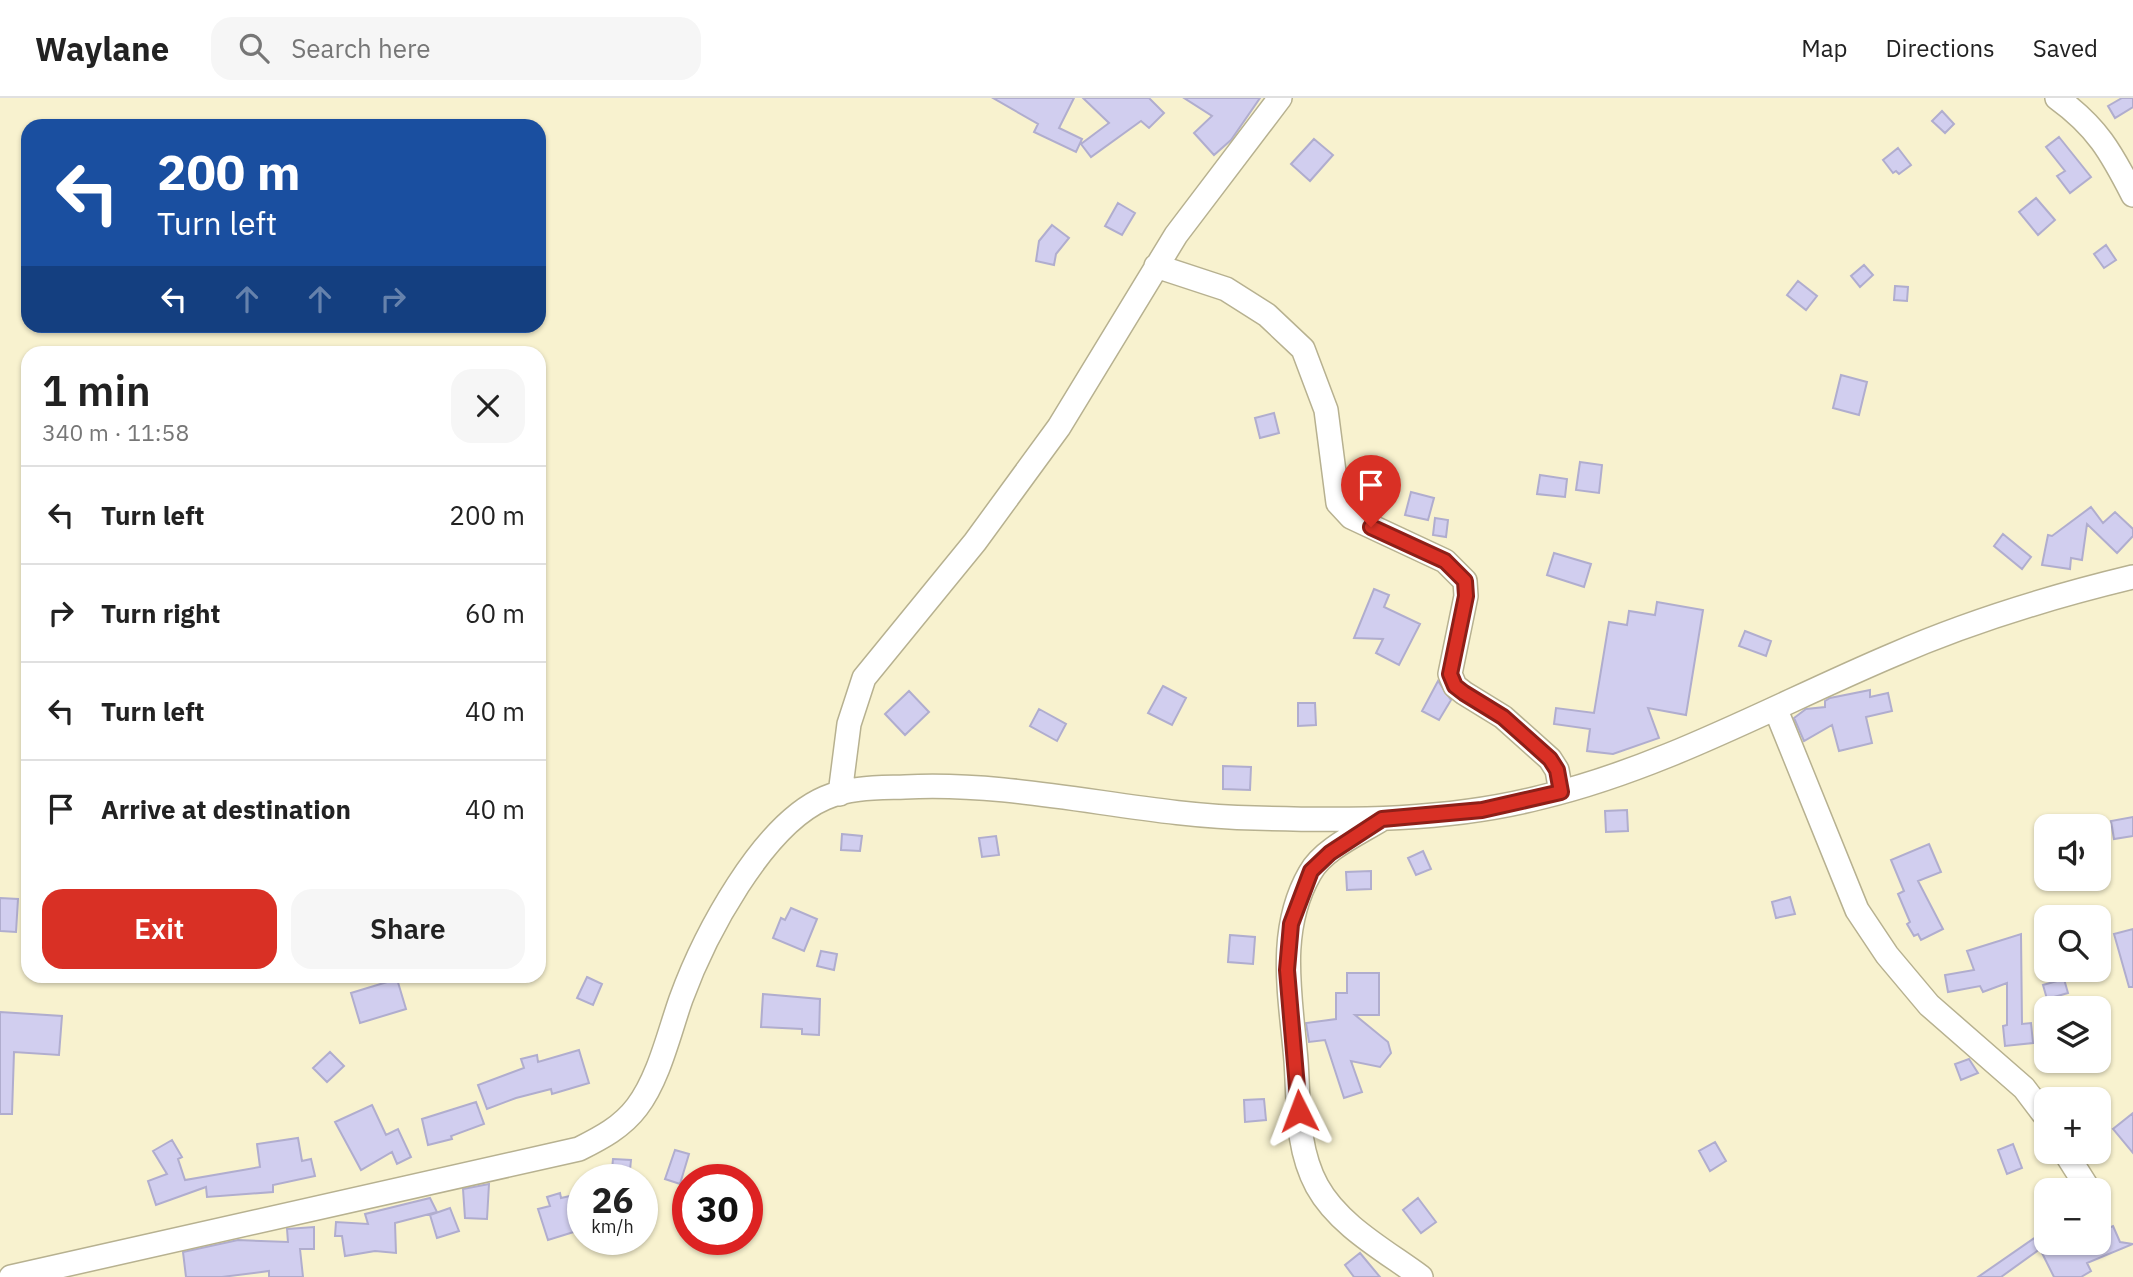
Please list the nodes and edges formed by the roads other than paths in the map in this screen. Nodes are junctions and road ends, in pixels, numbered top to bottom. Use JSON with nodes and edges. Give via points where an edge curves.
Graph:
{"nodes":[{"id":1,"x":1280,"y":98,"type":"edge"},
{"id":2,"x":2057,"y":98,"type":"edge"},
{"id":3,"x":2133,"y":195,"type":"edge"},
{"id":4,"x":1156,"y":266,"type":"junction"},
{"id":5,"x":2133,"y":577,"type":"edge"},
{"id":6,"x":1776,"y":710,"type":"junction"},
{"id":7,"x":1561,"y":792,"type":"junction"},
{"id":8,"x":840,"y":794,"type":"junction"},
{"id":9,"x":1382,"y":819,"type":"junction"},
{"id":10,"x":2034,"y":1101,"type":"edge"},
{"id":11,"x":11,"y":1277,"type":"edge"},
{"id":12,"x":1421,"y":1277,"type":"edge"}],
"edges":[{"from":1,"to":4,"type":"street"},
{"from":2,"to":3,"type":"street","via":[[2087,120]]},
{"from":4,"to":7,"type":"street","via":[[1226,289],[1267,314],[1303,349],[1326,410],[1338,503],[1351,517],[1445,561],[1465,581],[1450,674],[1455,686],[1503,717],[1550,759]]},
{"from":4,"to":8,"type":"street","via":[[1059,428],[975,542],[864,678],[849,724]]},
{"from":5,"to":6,"type":"street","via":[[1985,617]]},
{"from":6,"to":7,"type":"street","via":[[1632,770]]},
{"from":6,"to":10,"type":"street","via":[[1837,865],[1887,955],[1929,1005]]},
{"from":7,"to":9,"type":"street","via":[[1482,810]]},
{"from":8,"to":9,"type":"street","via":[[937,785],[1051,793],[1205,816]]},
{"from":8,"to":11,"type":"street","via":[[790,818],[727,903],[694,963],[638,1106],[609,1135],[579,1149]]},
{"from":9,"to":12,"type":"street","via":[[1311,871],[1291,924],[1290,1012],[1301,1138],[1318,1188],[1340,1217]]}]}
